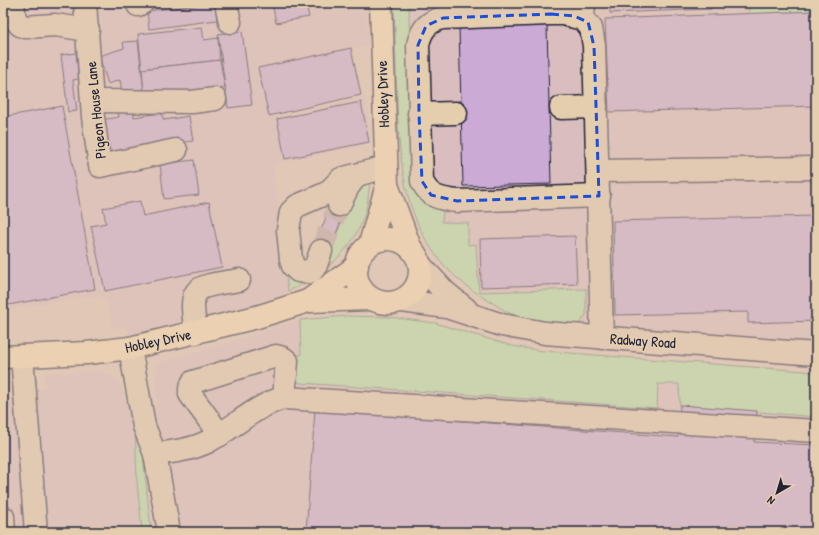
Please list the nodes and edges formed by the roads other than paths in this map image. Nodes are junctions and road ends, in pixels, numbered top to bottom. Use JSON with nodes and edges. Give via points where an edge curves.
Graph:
{"nodes":[{"id":1,"x":13,"y":3,"type":"edge"},
{"id":2,"x":85,"y":3,"type":"edge"},
{"id":3,"x":380,"y":3,"type":"edge"},
{"id":4,"x":433,"y":11,"type":"edge"},
{"id":5,"x":583,"y":11,"type":"edge"},
{"id":6,"x":88,"y":30,"type":"junction"},
{"id":7,"x":215,"y":99,"type":"dead end"},
{"id":8,"x":93,"y":101,"type":"junction"},
{"id":9,"x":596,"y":107,"type":"junction"},
{"id":10,"x":561,"y":108,"type":"dead end"},
{"id":11,"x":456,"y":113,"type":"dead end"},
{"id":12,"x":419,"y":114,"type":"junction"},
{"id":13,"x":176,"y":150,"type":"dead end"},
{"id":14,"x":816,"y":168,"type":"edge"},
{"id":15,"x":598,"y":171,"type":"junction"},
{"id":16,"x":350,"y":176,"type":"junction"},
{"id":17,"x":386,"y":176,"type":"junction"},
{"id":18,"x":599,"y":196,"type":"junction"},
{"id":19,"x":339,"y":205,"type":"tunnel mouth"},
{"id":20,"x":370,"y":244,"type":"junction"},
{"id":21,"x":321,"y":251,"type":"tunnel mouth"},
{"id":22,"x":415,"y":256,"type":"junction"},
{"id":23,"x":356,"y":266,"type":"junction"},
{"id":24,"x":239,"y":280,"type":"dead end"},
{"id":25,"x":371,"y":299,"type":"junction"},
{"id":26,"x":402,"y":300,"type":"junction"},
{"id":27,"x":308,"y":301,"type":"junction"},
{"id":28,"x":472,"y":314,"type":"junction"},
{"id":29,"x":196,"y":333,"type":"junction"},
{"id":30,"x":602,"y":338,"type":"junction"},
{"id":31,"x":130,"y":348,"type":"junction"},
{"id":32,"x":816,"y":354,"type":"edge"},
{"id":33,"x":13,"y":356,"type":"edge"},
{"id":34,"x":284,"y":398,"type":"junction"},
{"id":35,"x":816,"y":431,"type":"edge"},
{"id":36,"x":220,"y":434,"type":"junction"},
{"id":37,"x":155,"y":454,"type":"junction"},
{"id":38,"x":3,"y":517,"type":"edge"},
{"id":39,"x":4,"y":532,"type":"edge"},
{"id":40,"x":36,"y":532,"type":"edge"},
{"id":41,"x":169,"y":532,"type":"edge"}],
"edges":[{"from":1,"to":6,"type":"street","via":[[15,19],[25,27],[55,25]]},
{"from":2,"to":6,"type":"street","name":"Pigeon House Lane"},
{"from":3,"to":17,"type":"main road","name":"Hobley Drive"},
{"from":4,"to":5,"type":"street","via":[[551,14]]},
{"from":4,"to":12,"type":"street","via":[[418,45]]},
{"from":5,"to":9,"type":"street","via":[[593,34]]},
{"from":6,"to":8,"type":"street","name":"Pigeon House Lane"},
{"from":7,"to":8,"type":"street","via":[[192,102]]},
{"from":8,"to":13,"type":"street","name":"Pigeon House Lane","via":[[100,166]]},
{"from":9,"to":10,"type":"street"},
{"from":9,"to":15,"type":"street"},
{"from":11,"to":12,"type":"street"},
{"from":12,"to":18,"type":"street","via":[[422,181],[426,190],[436,197],[457,201]]},
{"from":14,"to":15,"type":"street"},
{"from":15,"to":18,"type":"street"},
{"from":16,"to":17,"type":"street"},
{"from":16,"to":19,"type":"street","via":[[348,187]]},
{"from":16,"to":21,"type":"street","via":[[327,193],[297,206],[291,212],[288,222],[293,266],[298,271],[311,272]]},
{"from":17,"to":20,"type":"main road","name":"Hobley Drive"},
{"from":17,"to":22,"type":"main road","name":"Hobley Drive"},
{"from":18,"to":30,"type":"street"},
{"from":20,"to":22,"type":"main road","via":[[391,239],[401,242]]},
{"from":20,"to":23,"type":"main road","via":[[363,251]]},
{"from":22,"to":26,"type":"main road","via":[[421,275],[418,286]]},
{"from":22,"to":28,"type":"street","name":"Radway Road","via":[[442,289]]},
{"from":23,"to":25,"type":"main road","via":[[358,282]]},
{"from":23,"to":27,"type":"main road","name":"Hobley Drive"},
{"from":24,"to":29,"type":"street","via":[[206,286],[195,292],[192,310]]},
{"from":25,"to":26,"type":"main road","via":[[392,304]]},
{"from":25,"to":27,"type":"main road","name":"Hobley Drive"},
{"from":26,"to":28,"type":"street","name":"Radway Road","via":[[433,304]]},
{"from":27,"to":29,"type":"main road","name":"Hobley Drive","via":[[256,318]]},
{"from":28,"to":30,"type":"street","name":"Radway Road","via":[[502,325],[530,331]]},
{"from":29,"to":31,"type":"main road","name":"Hobley Drive"},
{"from":30,"to":32,"type":"street","name":"Radway Road"},
{"from":31,"to":33,"type":"main road","name":"Hobley Drive","via":[[88,353]]},
{"from":31,"to":37,"type":"street","via":[[144,426]]},
{"from":33,"to":40,"type":"street"},
{"from":34,"to":35,"type":"street"},
{"from":34,"to":36,"type":"street","via":[[259,408]]},
{"from":34,"to":36,"type":"street","via":[[287,361],[276,356],[193,382],[190,394]]},
{"from":36,"to":37,"type":"street","via":[[194,447]]},
{"from":37,"to":41,"type":"street"},
{"from":38,"to":39,"type":"street"}]}
